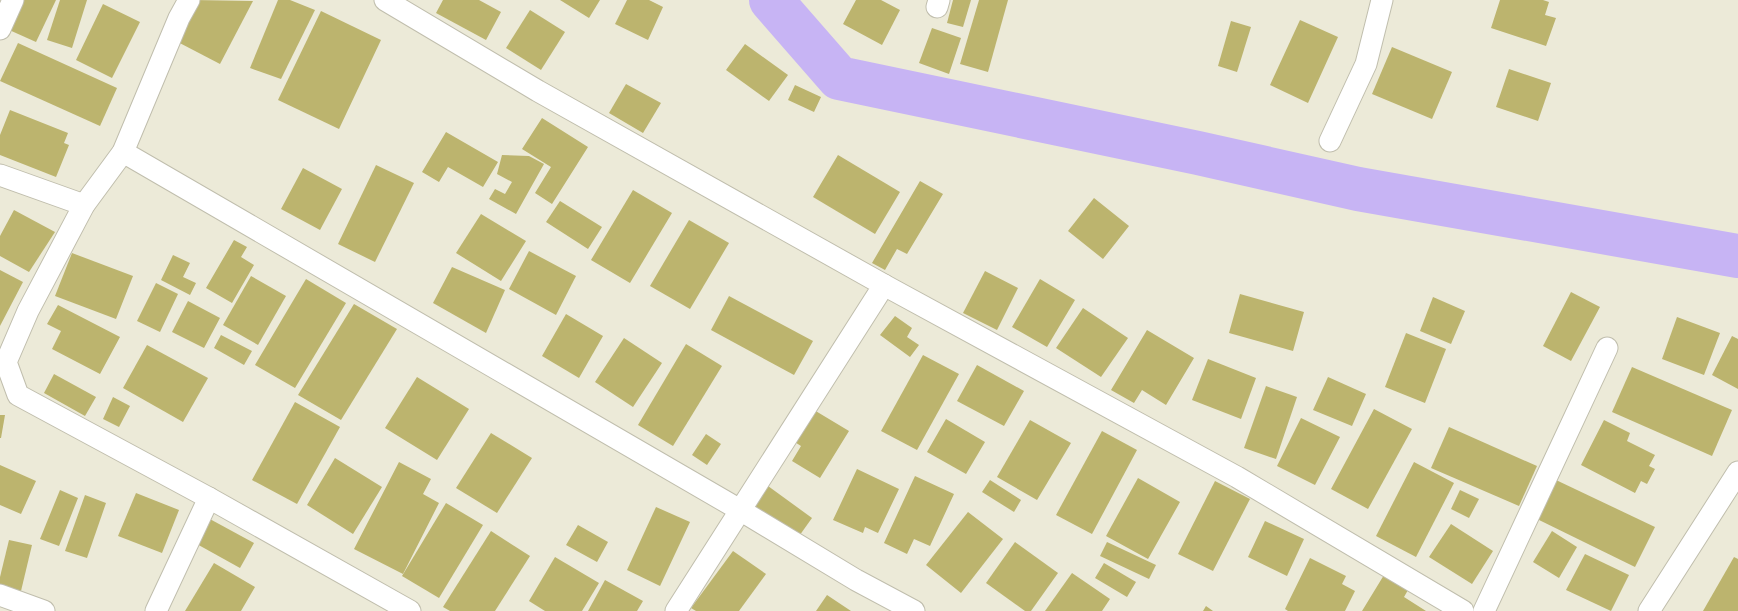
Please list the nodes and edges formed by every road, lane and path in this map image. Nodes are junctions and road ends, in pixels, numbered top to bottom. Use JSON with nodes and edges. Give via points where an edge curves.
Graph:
{"nodes":[{"id":1,"x":13,"y":0,"type":"edge"},
{"id":2,"x":189,"y":0,"type":"edge"},
{"id":3,"x":385,"y":0,"type":"edge"},
{"id":4,"x":1382,"y":0,"type":"edge"},
{"id":5,"x":0,"y":28,"type":"edge"},
{"id":6,"x":1330,"y":140,"type":"dead end"},
{"id":7,"x":123,"y":152,"type":"junction"},
{"id":8,"x":0,"y":175,"type":"edge"},
{"id":9,"x":84,"y":205,"type":"junction"},
{"id":10,"x":884,"y":285,"type":"junction"},
{"id":11,"x":1607,"y":348,"type":"dead end"},
{"id":12,"x":1738,"y":472,"type":"edge"},
{"id":13,"x":208,"y":498,"type":"junction"},
{"id":14,"x":740,"y":510,"type":"junction"},
{"id":15,"x":0,"y":595,"type":"edge"},
{"id":16,"x":44,"y":611,"type":"edge"},
{"id":17,"x":156,"y":611,"type":"edge"},
{"id":18,"x":410,"y":611,"type":"edge"},
{"id":19,"x":676,"y":611,"type":"edge"},
{"id":20,"x":914,"y":611,"type":"edge"},
{"id":21,"x":1463,"y":611,"type":"edge"},
{"id":22,"x":1484,"y":611,"type":"edge"},
{"id":23,"x":1649,"y":611,"type":"edge"}],
"edges":[{"from":1,"to":5,"type":"street"},
{"from":2,"to":7,"type":"street"},
{"from":3,"to":10,"type":"street","via":[[538,91]]},
{"from":4,"to":6,"type":"street","via":[[1366,64]]},
{"from":7,"to":9,"type":"street"},
{"from":7,"to":14,"type":"street"},
{"from":8,"to":9,"type":"street"},
{"from":9,"to":13,"type":"street","via":[[28,311],[6,362],[18,395]]},
{"from":10,"to":14,"type":"street"},
{"from":10,"to":21,"type":"street","via":[[1237,477]]},
{"from":11,"to":22,"type":"street"},
{"from":12,"to":23,"type":"street"},
{"from":13,"to":17,"type":"street"},
{"from":13,"to":18,"type":"street"},
{"from":14,"to":19,"type":"street"},
{"from":14,"to":20,"type":"street"},
{"from":15,"to":16,"type":"street"}]}
